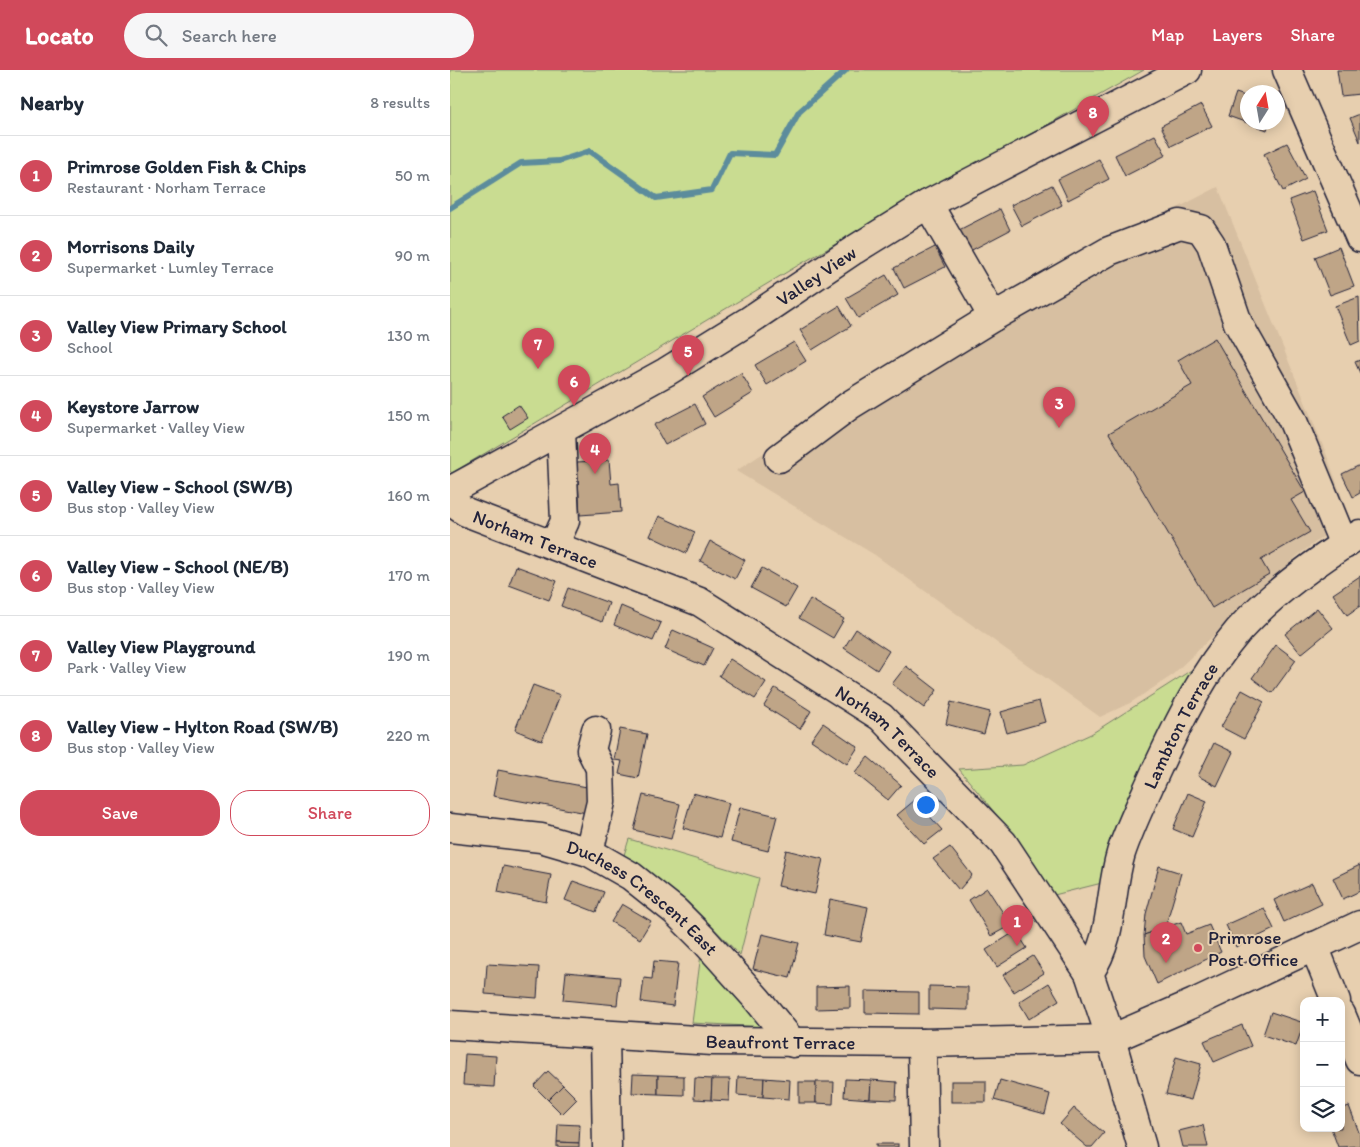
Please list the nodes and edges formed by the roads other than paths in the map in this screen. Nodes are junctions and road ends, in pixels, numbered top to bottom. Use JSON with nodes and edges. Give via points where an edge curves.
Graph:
{"nodes":[{"id":1,"x":1186,"y":70,"type":"edge"},
{"id":2,"x":1287,"y":70,"type":"edge"},
{"id":3,"x":928,"y":204,"type":"junction"},
{"id":4,"x":1360,"y":238,"type":"edge"},
{"id":5,"x":993,"y":317,"type":"junction"},
{"id":6,"x":561,"y":431,"type":"junction"},
{"id":7,"x":779,"y":458,"type":"dead end"},
{"id":8,"x":450,"y":491,"type":"edge"},
{"id":9,"x":450,"y":501,"type":"edge"},
{"id":10,"x":1352,"y":539,"type":"edge"},
{"id":11,"x":554,"y":545,"type":"junction"},
{"id":12,"x":596,"y":730,"type":"dead end"},
{"id":13,"x":450,"y":828,"type":"edge"},
{"id":14,"x":589,"y":852,"type":"junction"},
{"id":15,"x":1360,"y":925,"type":"edge"},
{"id":16,"x":1314,"y":946,"type":"junction"},
{"id":17,"x":1089,"y":973,"type":"junction"},
{"id":18,"x":1334,"y":997,"type":"edge"},
{"id":19,"x":1345,"y":1024,"type":"edge"},
{"id":20,"x":450,"y":1025,"type":"edge"},
{"id":21,"x":606,"y":1035,"type":"junction"},
{"id":22,"x":1111,"y":1039,"type":"junction"},
{"id":23,"x":792,"y":1043,"type":"junction"},
{"id":24,"x":922,"y":1043,"type":"junction"},
{"id":25,"x":1360,"y":1060,"type":"edge"},
{"id":26,"x":607,"y":1147,"type":"edge"},
{"id":27,"x":924,"y":1147,"type":"edge"},
{"id":28,"x":1142,"y":1147,"type":"edge"}],
"edges":[{"from":1,"to":3,"type":"street","name":"Valley View"},
{"from":2,"to":4,"type":"street"},
{"from":3,"to":5,"type":"street"},
{"from":3,"to":6,"type":"street","name":"Valley View","via":[[747,322]]},
{"from":5,"to":7,"type":"street","via":[[850,405]]},
{"from":5,"to":10,"type":"street","via":[[1109,251],[1180,224],[1201,229],[1211,244],[1238,323],[1292,419]]},
{"from":6,"to":8,"type":"street","name":"Valley View"},
{"from":6,"to":11,"type":"street","via":[[565,521]]},
{"from":9,"to":11,"type":"street","name":"Norham Terrace","via":[[466,512]]},
{"from":10,"to":17,"type":"street","name":"Lambton Terrace","via":[[1263,606],[1239,631],[1202,682],[1170,741],[1131,826],[1114,881],[1106,937],[1099,959]]},
{"from":11,"to":17,"type":"street","name":"Norham Terrace","via":[[700,602],[881,717],[1003,843]]},
{"from":12,"to":14,"type":"street","via":[[591,750],[600,768],[601,802]]},
{"from":13,"to":14,"type":"street","name":"Duchess Crescent East","via":[[541,838]]},
{"from":14,"to":23,"type":"street","name":"Duchess Crescent East","via":[[631,876],[675,911],[731,969]]},
{"from":15,"to":16,"type":"street"},
{"from":16,"to":18,"type":"street"},
{"from":16,"to":22,"type":"street"},
{"from":17,"to":22,"type":"street","name":"Norham Terrace"},
{"from":19,"to":25,"type":"street"},
{"from":20,"to":21,"type":"street","name":"Beaufront Terrace"},
{"from":21,"to":23,"type":"street","name":"Beaufront Terrace"},
{"from":21,"to":26,"type":"street"},
{"from":22,"to":24,"type":"street","name":"Beaufront Terrace"},
{"from":22,"to":28,"type":"street","name":"Norham Terrace"},
{"from":23,"to":24,"type":"street","name":"Beaufront Terrace"},
{"from":24,"to":27,"type":"street"}]}
